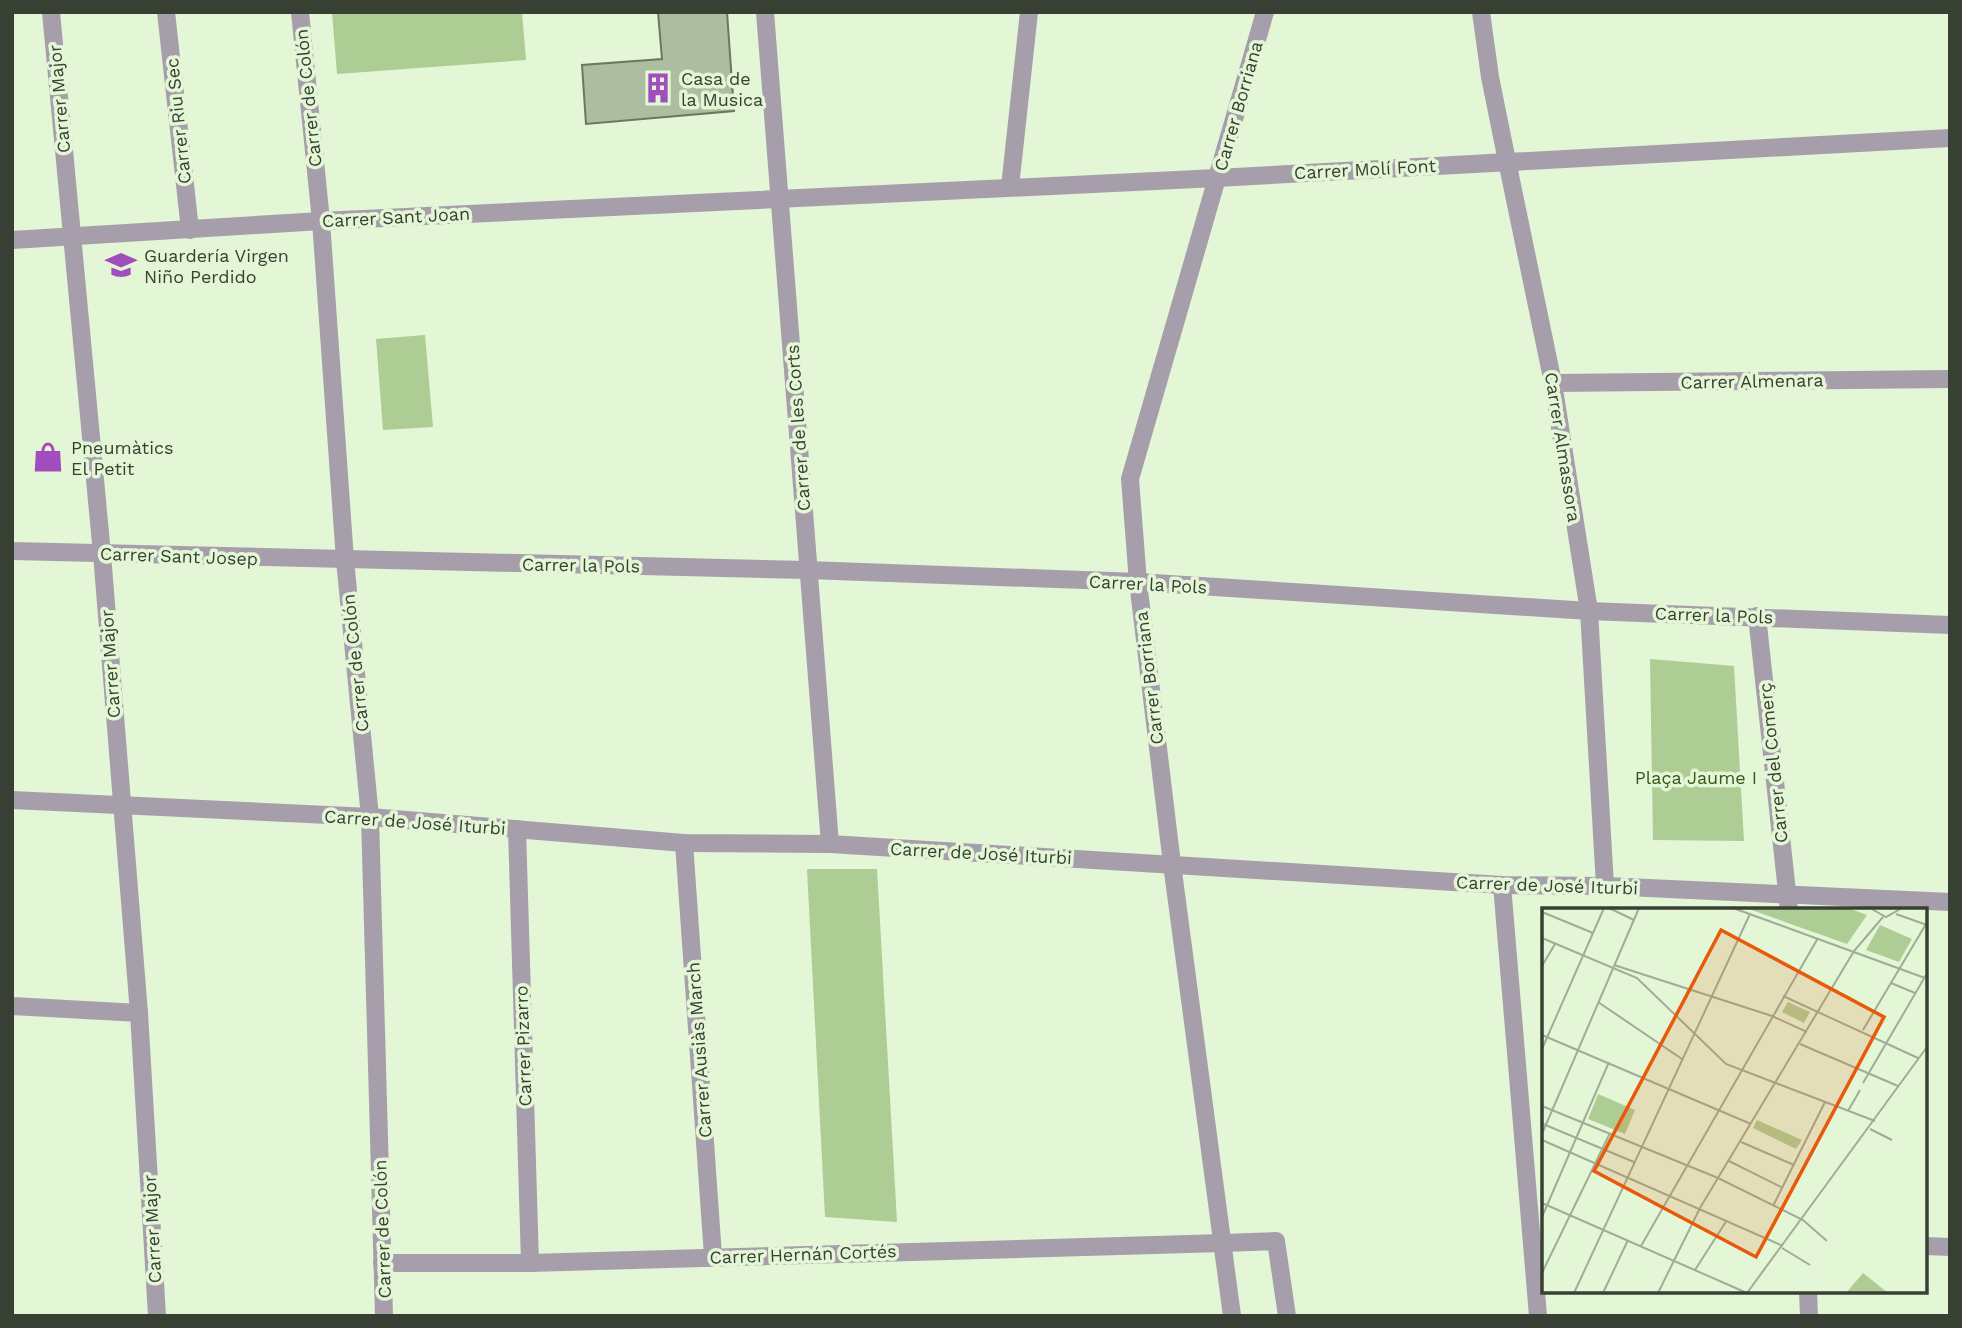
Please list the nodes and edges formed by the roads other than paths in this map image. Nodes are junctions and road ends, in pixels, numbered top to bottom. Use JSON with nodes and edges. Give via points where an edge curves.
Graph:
{"nodes":[{"id":1,"x":51,"y":12,"type":"edge"},
{"id":2,"x":166,"y":12,"type":"edge"},
{"id":3,"x":300,"y":12,"type":"edge"},
{"id":4,"x":765,"y":12,"type":"edge"},
{"id":5,"x":1029,"y":12,"type":"edge"},
{"id":6,"x":1265,"y":12,"type":"edge"},
{"id":7,"x":1481,"y":12,"type":"edge"},
{"id":8,"x":1950,"y":138,"type":"edge"},
{"id":9,"x":1507,"y":161,"type":"junction"},
{"id":10,"x":1217,"y":178,"type":"junction"},
{"id":11,"x":1010,"y":187,"type":"junction"},
{"id":12,"x":781,"y":197,"type":"junction"},
{"id":13,"x":321,"y":221,"type":"junction"},
{"id":14,"x":190,"y":230,"type":"junction"},
{"id":15,"x":72,"y":237,"type":"junction"},
{"id":16,"x":12,"y":240,"type":"edge"},
{"id":17,"x":1950,"y":379,"type":"edge"},
{"id":18,"x":1553,"y":383,"type":"junction"},
{"id":19,"x":12,"y":551,"type":"edge"},
{"id":20,"x":102,"y":554,"type":"junction"},
{"id":21,"x":345,"y":560,"type":"junction"},
{"id":22,"x":808,"y":570,"type":"junction"},
{"id":23,"x":1138,"y":582,"type":"junction"},
{"id":24,"x":1589,"y":611,"type":"junction"},
{"id":25,"x":1757,"y":616,"type":"junction"},
{"id":26,"x":1950,"y":625,"type":"edge"},
{"id":27,"x":12,"y":800,"type":"edge"},
{"id":28,"x":121,"y":804,"type":"junction"},
{"id":29,"x":370,"y":817,"type":"junction"},
{"id":30,"x":517,"y":830,"type":"junction"},
{"id":31,"x":684,"y":843,"type":"junction"},
{"id":32,"x":830,"y":844,"type":"junction"},
{"id":33,"x":1172,"y":864,"type":"junction"},
{"id":34,"x":1502,"y":885,"type":"junction"},
{"id":35,"x":1605,"y":886,"type":"junction"},
{"id":36,"x":1950,"y":902,"type":"edge"},
{"id":37,"x":1789,"y":903,"type":"edge"},
{"id":38,"x":12,"y":1006,"type":"edge"},
{"id":39,"x":139,"y":1013,"type":"junction"},
{"id":40,"x":1223,"y":1242,"type":"junction"},
{"id":41,"x":1927,"y":1246,"type":"edge"},
{"id":42,"x":1950,"y":1247,"type":"edge"},
{"id":43,"x":713,"y":1256,"type":"junction"},
{"id":44,"x":382,"y":1263,"type":"junction"},
{"id":45,"x":530,"y":1263,"type":"junction"},
{"id":46,"x":1808,"y":1293,"type":"edge"},
{"id":47,"x":157,"y":1316,"type":"edge"},
{"id":48,"x":384,"y":1316,"type":"edge"},
{"id":49,"x":1232,"y":1316,"type":"edge"},
{"id":50,"x":1287,"y":1316,"type":"edge"},
{"id":51,"x":1538,"y":1316,"type":"edge"},
{"id":52,"x":1809,"y":1316,"type":"edge"}],
"edges":[{"from":1,"to":15,"type":"street","name":"Carrer Major"},
{"from":2,"to":14,"type":"street","name":"Carrer Riu Sec"},
{"from":3,"to":13,"type":"street","name":"Carrer de Colón"},
{"from":4,"to":12,"type":"street","name":"Carrer de les Corts"},
{"from":5,"to":11,"type":"street"},
{"from":6,"to":10,"type":"street","name":"Carrer Borriana"},
{"from":7,"to":9,"type":"street","name":"Carrer Almassora"},
{"from":8,"to":9,"type":"street","name":"Carrer Molí Font"},
{"from":9,"to":10,"type":"street","name":"Carrer Molí Font"},
{"from":9,"to":18,"type":"street","name":"Carrer Almassora"},
{"from":10,"to":11,"type":"street","name":"Carrer Molí Font"},
{"from":10,"to":23,"type":"street","name":"Carrer Borriana","via":[[1130,479]]},
{"from":11,"to":12,"type":"street","name":"Carrer Molí Font"},
{"from":12,"to":13,"type":"street","name":"Carrer Sant Joan"},
{"from":12,"to":22,"type":"street","name":"Carrer de les Corts"},
{"from":13,"to":14,"type":"street","name":"Carrer Sant Joan"},
{"from":13,"to":21,"type":"street","name":"Carrer de Colón"},
{"from":14,"to":15,"type":"street","name":"Carrer Sant Joan"},
{"from":15,"to":16,"type":"street","name":"Carrer Sant Joan"},
{"from":15,"to":20,"type":"street","name":"Carrer Major"},
{"from":17,"to":18,"type":"street","name":"Carrer Almenara"},
{"from":18,"to":24,"type":"street","name":"Carrer Almassora"},
{"from":19,"to":20,"type":"street","name":"Carrer Sant Josep"},
{"from":20,"to":21,"type":"street","name":"Carrer Sant Josep"},
{"from":20,"to":28,"type":"street","name":"Carrer Major"},
{"from":21,"to":22,"type":"street","name":"Carrer la Pols"},
{"from":21,"to":29,"type":"street","name":"Carrer de Colón"},
{"from":22,"to":23,"type":"street","name":"Carrer la Pols"},
{"from":22,"to":32,"type":"street","name":"Carrer de les Corts"},
{"from":23,"to":24,"type":"street","name":"Carrer la Pols"},
{"from":23,"to":33,"type":"street","name":"Carrer Borriana"},
{"from":24,"to":25,"type":"street","name":"Carrer la Pols"},
{"from":24,"to":35,"type":"street","name":"Carrer Almassora"},
{"from":25,"to":26,"type":"street","name":"Carrer la Pols"},
{"from":25,"to":37,"type":"street","name":"Carrer del Comerç"},
{"from":27,"to":28,"type":"street","name":"Carrer de José Iturbi"},
{"from":28,"to":29,"type":"street","name":"Carrer de José Iturbi"},
{"from":28,"to":39,"type":"street","name":"Carrer Major"},
{"from":29,"to":30,"type":"street","name":"Carrer de José Iturbi"},
{"from":29,"to":44,"type":"street","name":"Carrer de Colón"},
{"from":30,"to":31,"type":"street","name":"Carrer de José Iturbi"},
{"from":30,"to":45,"type":"street","name":"Carrer Pizarro"},
{"from":31,"to":32,"type":"street","name":"Carrer de José Iturbi"},
{"from":31,"to":43,"type":"street","name":"Carrer Ausiàs March"},
{"from":32,"to":33,"type":"street","name":"Carrer de José Iturbi"},
{"from":33,"to":34,"type":"street","name":"Carrer de José Iturbi"},
{"from":33,"to":40,"type":"street","name":"Carrer Borriana"},
{"from":34,"to":35,"type":"street","name":"Carrer de José Iturbi"},
{"from":34,"to":51,"type":"street"},
{"from":35,"to":37,"type":"street","name":"Carrer de José Iturbi"},
{"from":36,"to":37,"type":"street","name":"Carrer de José Iturbi"},
{"from":38,"to":39,"type":"street"},
{"from":39,"to":47,"type":"street","name":"Carrer Major"},
{"from":40,"to":43,"type":"street","name":"Carrer Hernán Cortés"},
{"from":40,"to":49,"type":"street","name":"Carrer Borriana"},
{"from":40,"to":50,"type":"street","name":"Carrer Hernán Cortés","via":[[1276,1241]]},
{"from":41,"to":42,"type":"street"},
{"from":43,"to":45,"type":"street","name":"Carrer Hernán Cortés"},
{"from":44,"to":45,"type":"street","name":"Carrer Hernán Cortés"},
{"from":44,"to":48,"type":"street","name":"Carrer de Colón"},
{"from":46,"to":52,"type":"street"}]}
